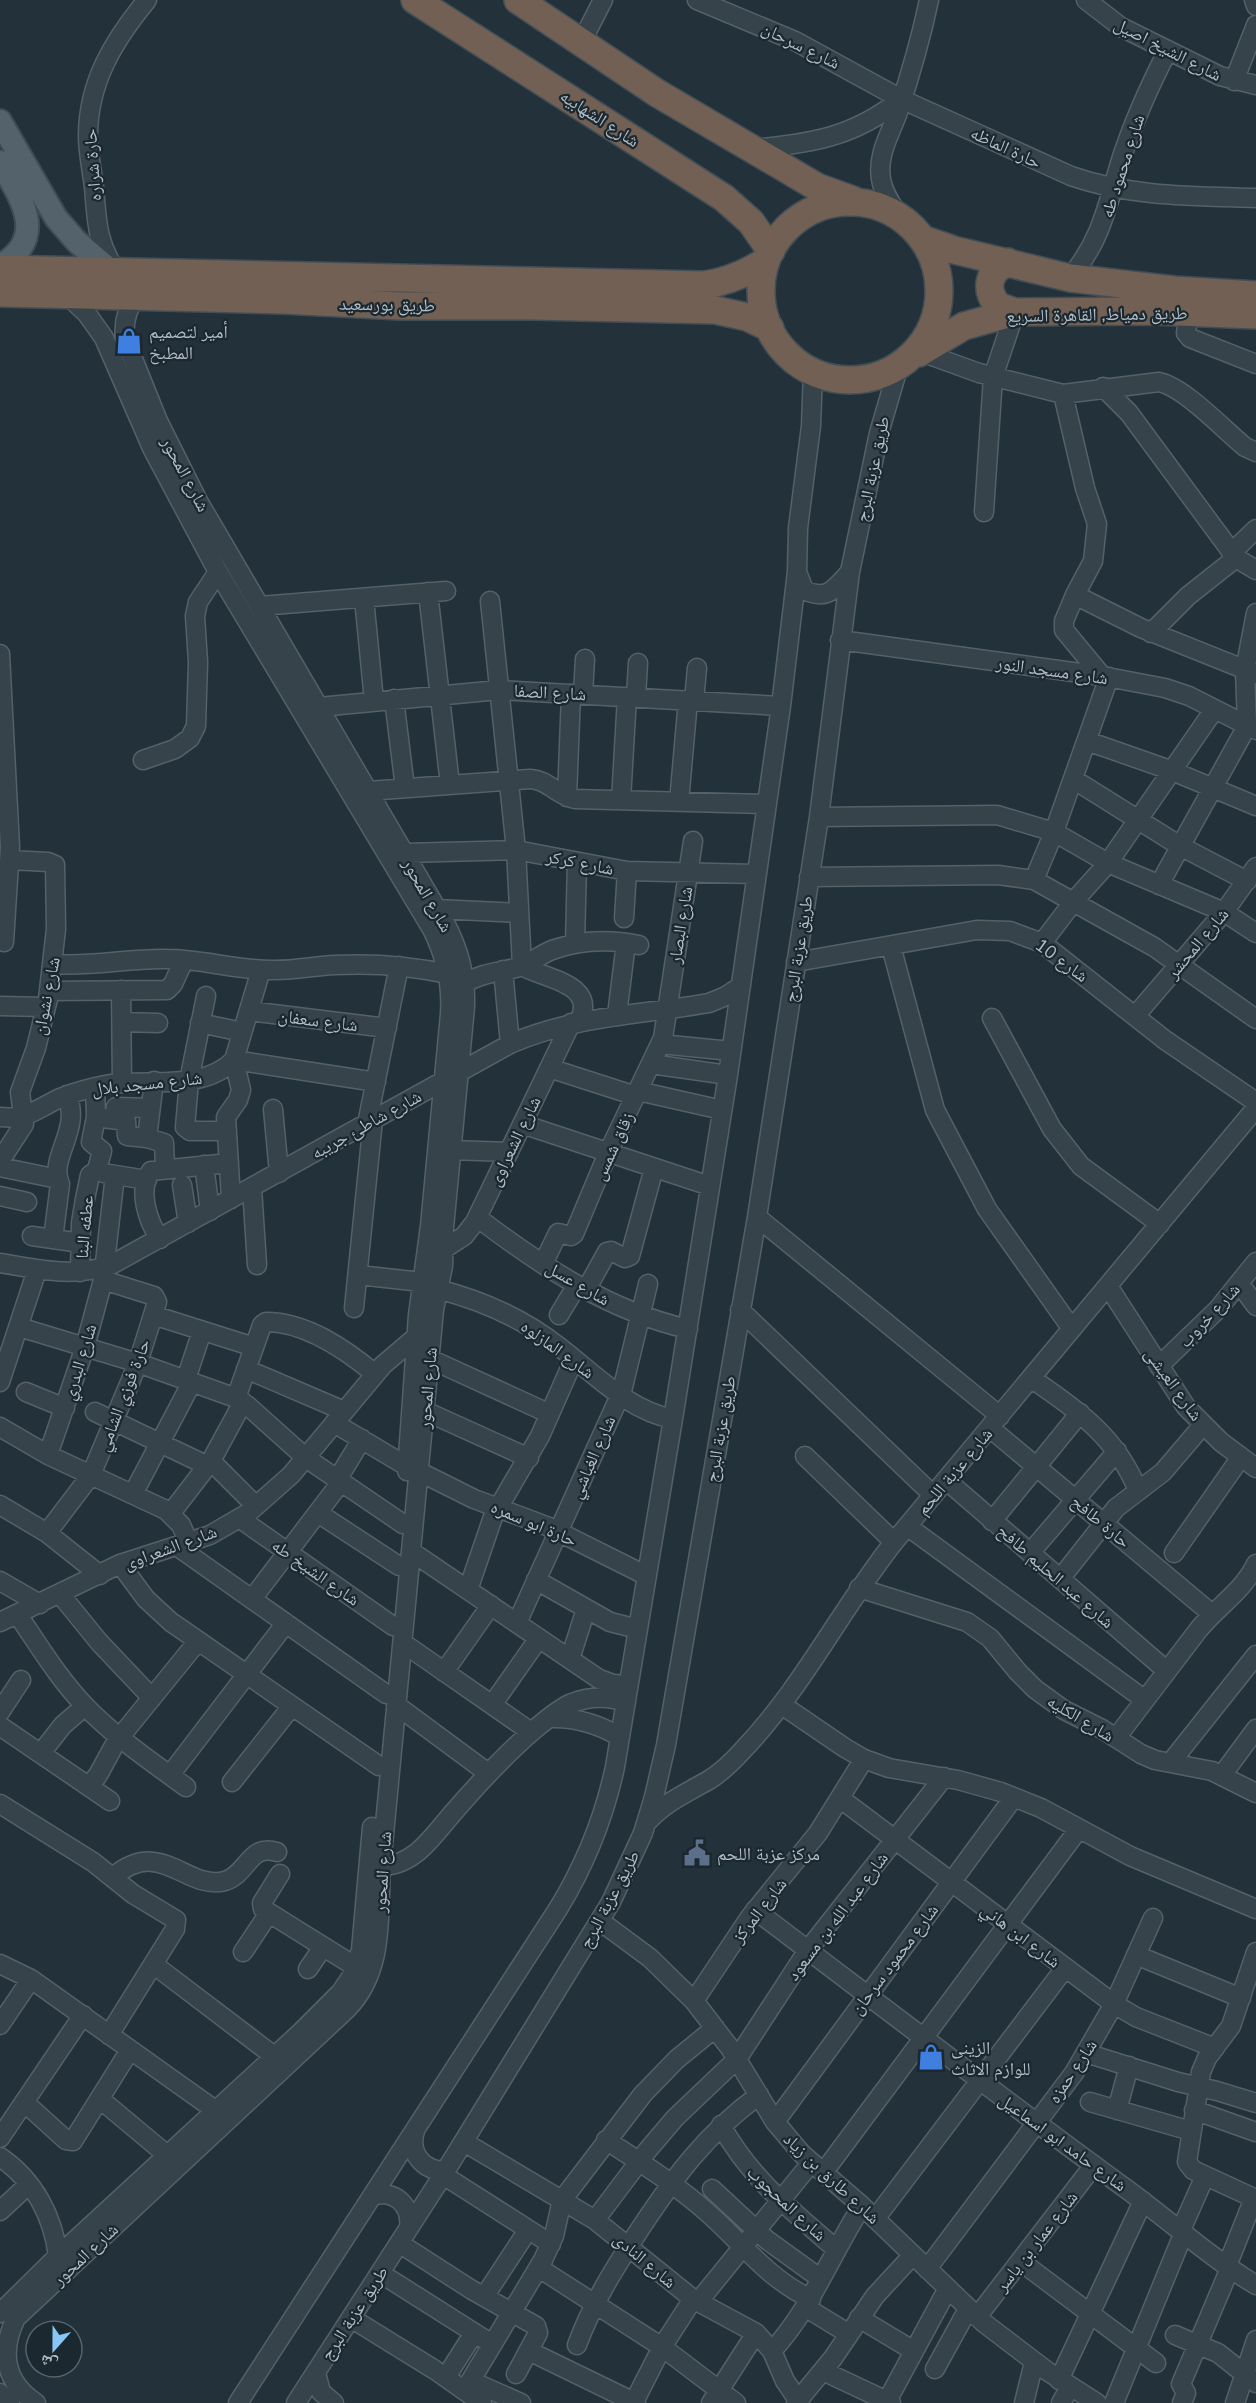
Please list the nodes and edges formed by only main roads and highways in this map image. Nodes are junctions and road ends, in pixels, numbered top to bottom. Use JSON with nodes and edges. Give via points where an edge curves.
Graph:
{"nodes":[{"id":1,"x":415,"y":0,"type":"edge"},
{"id":2,"x":518,"y":0,"type":"edge"},
{"id":3,"x":448,"y":11,"type":"edge"},
{"id":4,"x":0,"y":121,"type":"edge"},
{"id":5,"x":0,"y":162,"type":"edge"},
{"id":6,"x":860,"y":203,"type":"junction"},
{"id":7,"x":922,"y":238,"type":"junction"},
{"id":8,"x":768,"y":256,"type":"junction"},
{"id":9,"x":1008,"y":262,"type":"junction"},
{"id":10,"x":0,"y":267,"type":"edge"},
{"id":11,"x":112,"y":270,"type":"junction"},
{"id":12,"x":339,"y":276,"type":"junction"},
{"id":13,"x":0,"y":293,"type":"edge"},
{"id":14,"x":399,"y":293,"type":"junction"},
{"id":15,"x":1256,"y":295,"type":"edge"},
{"id":16,"x":340,"y":304,"type":"junction"},
{"id":17,"x":1015,"y":312,"type":"junction"},
{"id":18,"x":1256,"y":315,"type":"edge"},
{"id":19,"x":770,"y":328,"type":"junction"},
{"id":20,"x":911,"y":357,"type":"junction"}],
"edges":[{"from":1,"to":3,"type":"highway","name":"شارع الشهابيه"},
{"from":2,"to":6,"type":"highway","via":[[657,93],[750,149],[817,187]]},
{"from":3,"to":8,"type":"highway","name":"شارع الشهابيه","via":[[724,198],[751,222]]},
{"from":4,"to":11,"type":"main road","via":[[56,218],[77,242]]},
{"from":5,"to":10,"type":"main road","via":[[22,201],[27,221],[21,247]]},
{"from":6,"to":7,"type":"highway","via":[[899,216]]},
{"from":6,"to":8,"type":"highway","via":[[832,204],[807,213],[786,229]]},
{"from":7,"to":9,"type":"highway","name":"طريق دمياط, القاهرة السريع"},
{"from":7,"to":20,"type":"highway","via":[[936,267],[939,299],[931,329]]},
{"from":8,"to":14,"type":"highway","name":"طريق بورسعيد","via":[[736,277],[704,285]]},
{"from":8,"to":19,"type":"highway","via":[[761,288]]},
{"from":9,"to":15,"type":"highway","name":"طريق دمياط, القاهرة السريع","via":[[1070,278]]},
{"from":9,"to":17,"type":"highway","via":[[993,273],[989,290],[998,306]]},
{"from":10,"to":11,"type":"highway","name":"طريق بورسعيد"},
{"from":11,"to":12,"type":"highway","name":"طريق بورسعيد"},
{"from":12,"to":14,"type":"highway","name":"طريق بورسعيد"},
{"from":12,"to":16,"type":"highway","via":[[349,289]]},
{"from":13,"to":16,"type":"highway","name":"طريق بورسعيد"},
{"from":14,"to":16,"type":"highway","name":"طريق بورسعيد"},
{"from":14,"to":19,"type":"highway","name":"طريق بورسعيد","via":[[532,306],[715,310],[747,317]]},
{"from":17,"to":18,"type":"highway","name":"طريق دمياط, القاهرة السريع"},
{"from":17,"to":20,"type":"highway","name":"طريق دمياط, القاهرة السريع","via":[[964,326]]},
{"from":19,"to":20,"type":"highway","via":[[788,354],[825,376],[876,376]]}]}
